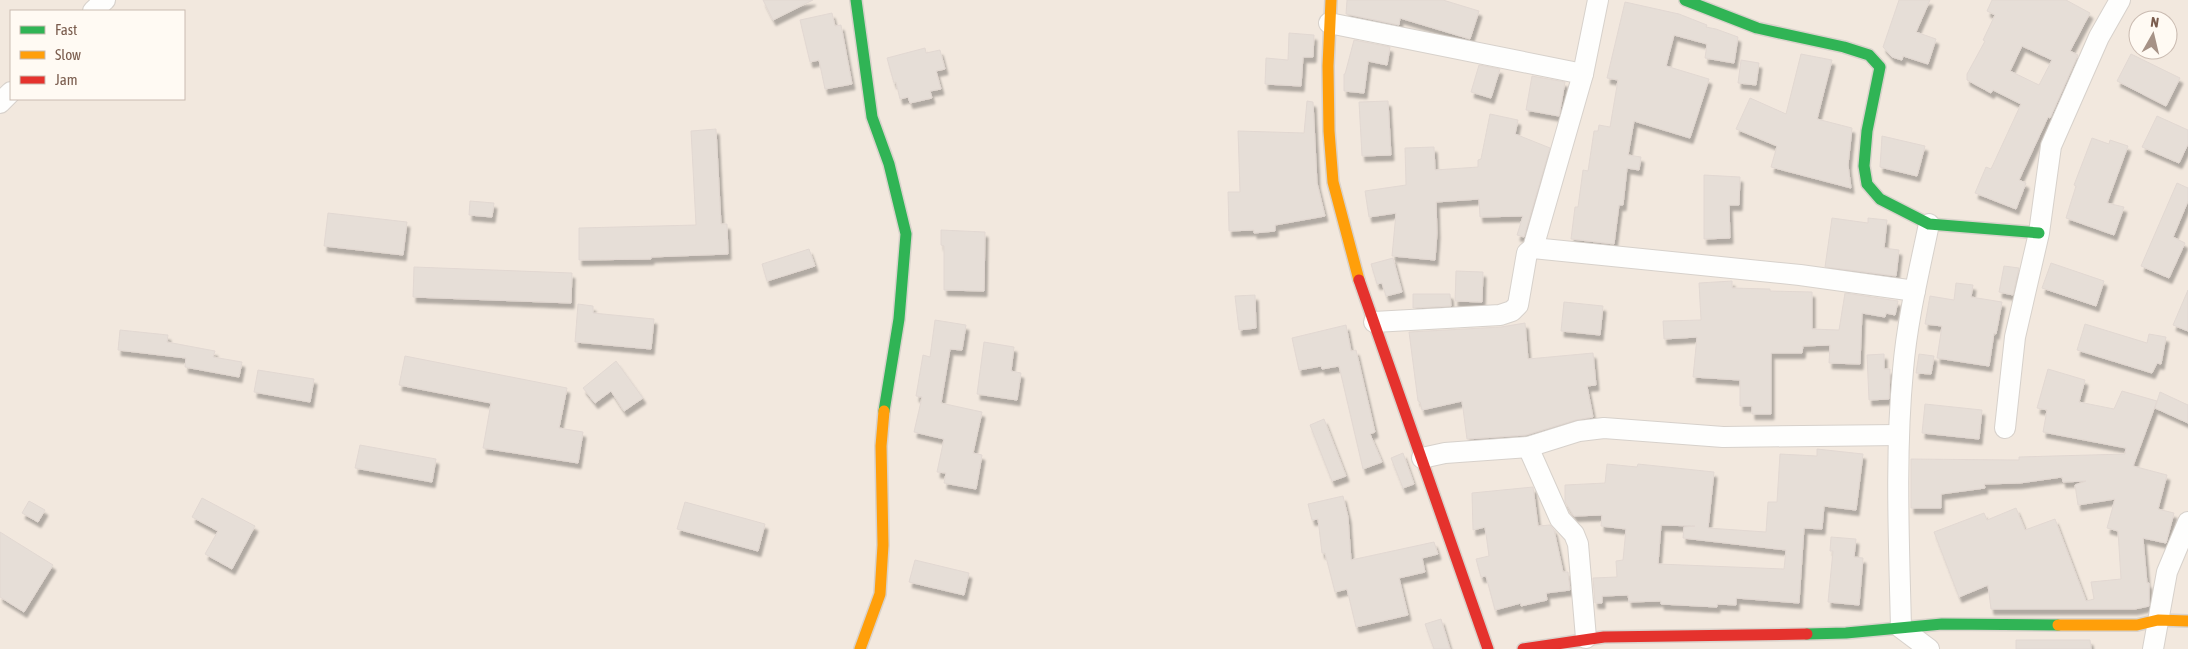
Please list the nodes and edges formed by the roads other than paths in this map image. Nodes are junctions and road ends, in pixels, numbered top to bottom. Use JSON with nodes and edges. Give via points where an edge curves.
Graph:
{"nodes":[{"id":1,"x":105,"y":0,"type":"edge"},
{"id":2,"x":856,"y":0,"type":"edge"},
{"id":3,"x":1331,"y":0,"type":"edge"},
{"id":4,"x":1598,"y":0,"type":"edge"},
{"id":5,"x":1685,"y":0,"type":"edge"},
{"id":6,"x":2120,"y":0,"type":"edge"},
{"id":7,"x":94,"y":10,"type":"edge"},
{"id":8,"x":1329,"y":23,"type":"junction"},
{"id":9,"x":1583,"y":74,"type":"junction"},
{"id":10,"x":10,"y":93,"type":"edge"},
{"id":11,"x":0,"y":103,"type":"edge"},
{"id":12,"x":1929,"y":224,"type":"junction"},
{"id":13,"x":2039,"y":233,"type":"junction"},
{"id":14,"x":1533,"y":248,"type":"junction"},
{"id":15,"x":1915,"y":291,"type":"junction"},
{"id":16,"x":1374,"y":322,"type":"junction"},
{"id":17,"x":2005,"y":428,"type":"dead end"},
{"id":18,"x":1899,"y":435,"type":"junction"},
{"id":19,"x":1528,"y":447,"type":"junction"},
{"id":20,"x":1422,"y":458,"type":"junction"},
{"id":21,"x":2188,"y":522,"type":"edge"},
{"id":22,"x":2158,"y":620,"type":"junction"},
{"id":23,"x":2188,"y":621,"type":"edge"},
{"id":24,"x":1901,"y":628,"type":"junction"},
{"id":25,"x":1586,"y":638,"type":"junction"},
{"id":26,"x":1845,"y":641,"type":"edge"},
{"id":27,"x":860,"y":649,"type":"edge"},
{"id":28,"x":1488,"y":649,"type":"edge"},
{"id":29,"x":1523,"y":649,"type":"edge"},
{"id":30,"x":1929,"y":649,"type":"edge"},
{"id":31,"x":2153,"y":649,"type":"edge"}],
"edges":[{"from":1,"to":7,"type":"street"},
{"from":2,"to":27,"type":"street","via":[[872,117],[889,164],[906,234],[899,319],[886,390],[881,446],[884,545],[880,594]]},
{"from":3,"to":8,"type":"street"},
{"from":4,"to":9,"type":"street"},
{"from":5,"to":12,"type":"street","via":[[1757,28],[1869,55],[1880,67],[1867,131],[1864,166],[1867,184],[1880,199]]},
{"from":6,"to":13,"type":"street","via":[[2099,37],[2051,146]]},
{"from":8,"to":9,"type":"street"},
{"from":8,"to":16,"type":"street","via":[[1329,131],[1333,182],[1355,268]]},
{"from":9,"to":14,"type":"street"},
{"from":10,"to":11,"type":"street"},
{"from":12,"to":13,"type":"street"},
{"from":12,"to":15,"type":"street"},
{"from":13,"to":17,"type":"street","via":[[2015,337]]},
{"from":14,"to":15,"type":"street","via":[[1800,275]]},
{"from":14,"to":16,"type":"street","via":[[1527,253],[1518,305],[1512,312]]},
{"from":15,"to":18,"type":"street","via":[[1903,369]]},
{"from":16,"to":20,"type":"street"},
{"from":18,"to":19,"type":"street","via":[[1723,438],[1604,428],[1579,431]]},
{"from":18,"to":24,"type":"street"},
{"from":19,"to":20,"type":"street"},
{"from":19,"to":25,"type":"street","via":[[1560,519],[1574,534],[1578,544]]},
{"from":20,"to":28,"type":"street"},
{"from":21,"to":22,"type":"street","via":[[2167,572]]},
{"from":22,"to":23,"type":"street"},
{"from":22,"to":24,"type":"street","via":[[2136,625],[1942,624]]},
{"from":22,"to":31,"type":"street"},
{"from":24,"to":26,"type":"street"},
{"from":24,"to":30,"type":"street"},
{"from":25,"to":26,"type":"street"},
{"from":25,"to":29,"type":"street"}]}
